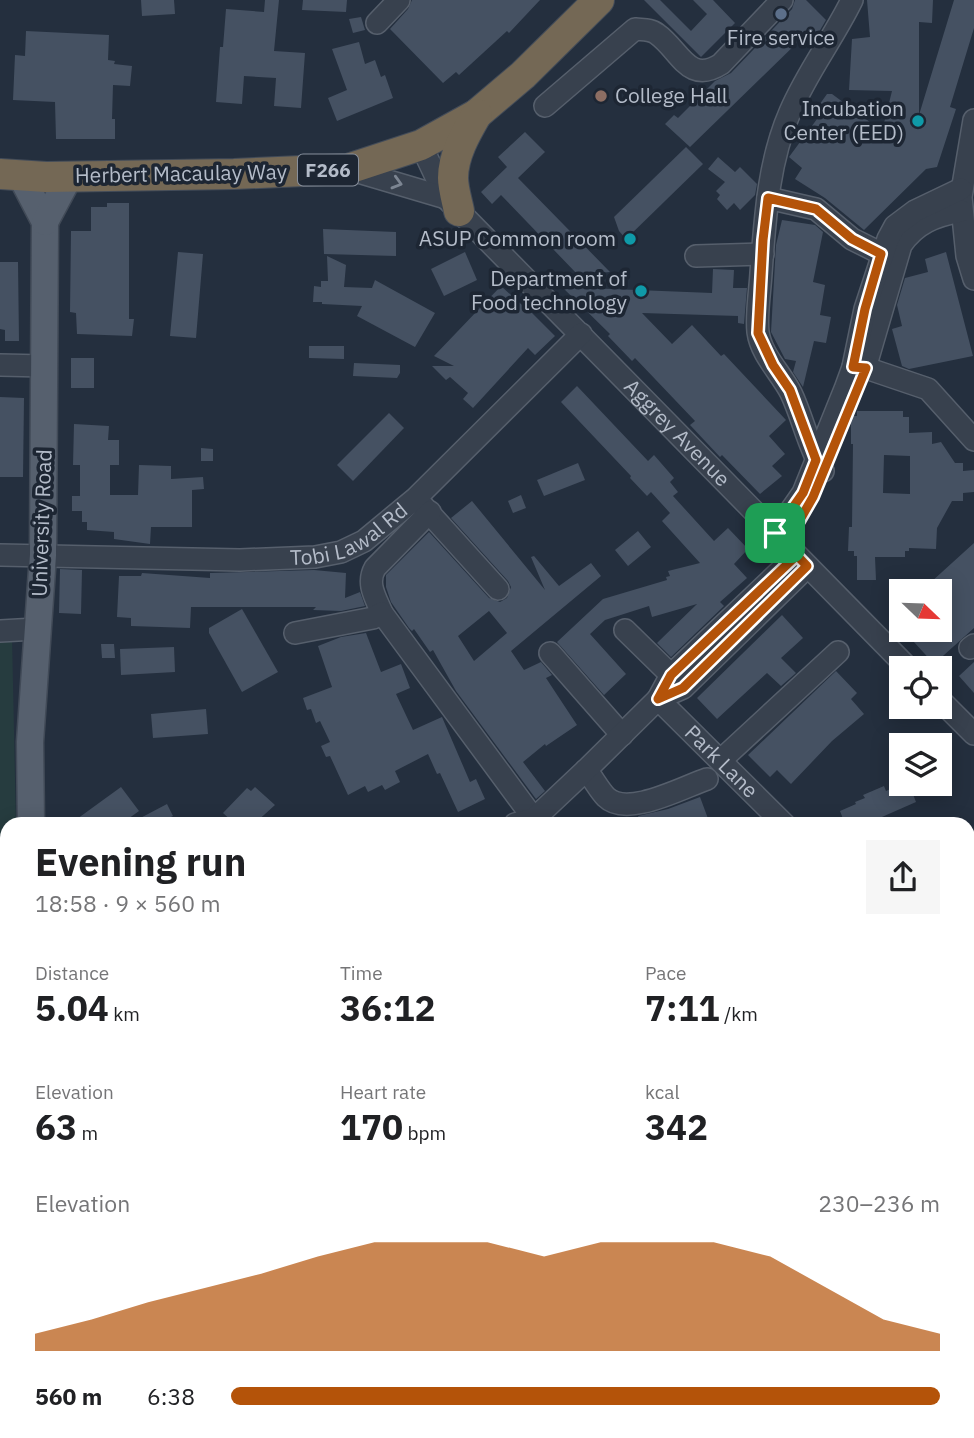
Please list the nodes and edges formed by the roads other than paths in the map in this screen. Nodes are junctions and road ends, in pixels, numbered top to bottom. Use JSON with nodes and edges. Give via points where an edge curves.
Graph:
{"nodes":[{"id":1,"x":399,"y":0,"type":"edge"},
{"id":2,"x":578,"y":0,"type":"edge"},
{"id":3,"x":599,"y":0,"type":"edge"},
{"id":4,"x":782,"y":0,"type":"edge"},
{"id":5,"x":852,"y":0,"type":"edge"},
{"id":6,"x":377,"y":23,"type":"dead end"},
{"id":7,"x":545,"y":106,"type":"dead end"},
{"id":8,"x":477,"y":114,"type":"junction"},
{"id":9,"x":974,"y":120,"type":"edge"},
{"id":10,"x":421,"y":145,"type":"junction"},
{"id":11,"x":348,"y":169,"type":"junction"},
{"id":12,"x":7,"y":170,"type":"edge"},
{"id":13,"x":69,"y":177,"type":"junction"},
{"id":14,"x":961,"y":188,"type":"junction"},
{"id":15,"x":768,"y":198,"type":"junction"},
{"id":16,"x":453,"y":204,"type":"junction"},
{"id":17,"x":961,"y":211,"type":"junction"},
{"id":18,"x":45,"y":222,"type":"junction"},
{"id":19,"x":763,"y":254,"type":"junction"},
{"id":20,"x":881,"y":254,"type":"junction"},
{"id":21,"x":696,"y":256,"type":"dead end"},
{"id":22,"x":974,"y":279,"type":"edge"},
{"id":23,"x":581,"y":334,"type":"junction"},
{"id":24,"x":0,"y":365,"type":"edge"},
{"id":25,"x":45,"y":366,"type":"junction"},
{"id":26,"x":860,"y":368,"type":"junction"},
{"id":27,"x":974,"y":440,"type":"edge"},
{"id":28,"x":819,"y":466,"type":"junction"},
{"id":29,"x":423,"y":505,"type":"junction"},
{"id":30,"x":791,"y":550,"type":"junction"},
{"id":31,"x":0,"y":555,"type":"edge"},
{"id":32,"x":43,"y":555,"type":"junction"},
{"id":33,"x":498,"y":589,"type":"dead end"},
{"id":34,"x":761,"y":600,"type":"junction"},
{"id":35,"x":382,"y":613,"type":"junction"},
{"id":36,"x":36,"y":629,"type":"junction"},
{"id":37,"x":625,"y":630,"type":"dead end"},
{"id":38,"x":0,"y":631,"type":"edge"},
{"id":39,"x":295,"y":633,"type":"dead end"},
{"id":40,"x":838,"y":652,"type":"dead end"},
{"id":41,"x":550,"y":653,"type":"dead end"},
{"id":42,"x":896,"y":656,"type":"edge"},
{"id":43,"x":671,"y":675,"type":"junction"},
{"id":44,"x":658,"y":699,"type":"junction"},
{"id":45,"x":952,"y":712,"type":"edge"},
{"id":46,"x":974,"y":734,"type":"edge"},
{"id":47,"x":622,"y":735,"type":"junction"},
{"id":48,"x":720,"y":760,"type":"junction"},
{"id":49,"x":586,"y":770,"type":"junction"},
{"id":50,"x":707,"y":779,"type":"dead end"},
{"id":51,"x":31,"y":817,"type":"edge"},
{"id":52,"x":522,"y":817,"type":"edge"},
{"id":53,"x":531,"y":817,"type":"edge"},
{"id":54,"x":777,"y":817,"type":"edge"}],
"edges":[{"from":1,"to":6,"type":"street"},
{"from":2,"to":12,"type":"highway","name":"Herbert Macaulay Way","number":"F266","via":[[445,113],[371,146],[326,155]]},
{"from":3,"to":8,"type":"highway","name":"Herbert Macaulay Way","number":"F266"},
{"from":4,"to":7,"type":"street","via":[[710,72],[687,65],[657,33],[635,29]]},
{"from":5,"to":15,"type":"street","via":[[789,113]]},
{"from":8,"to":10,"type":"highway","name":"Herbert Macaulay Way","number":"F266"},
{"from":8,"to":16,"type":"highway","via":[[455,164]]},
{"from":9,"to":14,"type":"street"},
{"from":10,"to":11,"type":"highway","name":"Herbert Macaulay Way","number":"F266"},
{"from":10,"to":16,"type":"street"},
{"from":11,"to":13,"type":"highway","name":"Herbert Macaulay Way","number":"F266"},
{"from":11,"to":16,"type":"street","one_way":true},
{"from":12,"to":13,"type":"highway","name":"Herbert Macaulay Way","number":"F266"},
{"from":12,"to":18,"type":"main road"},
{"from":13,"to":18,"type":"main road"},
{"from":14,"to":17,"type":"street"},
{"from":14,"to":20,"type":"street","via":[[895,226]]},
{"from":15,"to":19,"type":"street"},
{"from":15,"to":20,"type":"street","via":[[816,209],[852,239]]},
{"from":16,"to":23,"type":"street","name":"Aggrey Avenue"},
{"from":17,"to":22,"type":"street"},
{"from":17,"to":26,"type":"street","via":[[917,226],[901,245]]},
{"from":18,"to":25,"type":"main road","name":"University Road"},
{"from":19,"to":21,"type":"street"},
{"from":19,"to":28,"type":"street","via":[[758,333],[790,390]]},
{"from":20,"to":26,"type":"street","via":[[865,309]]},
{"from":23,"to":29,"type":"street","name":"Tobi Lawal Rd"},
{"from":23,"to":30,"type":"street","name":"Aggrey Avenue"},
{"from":24,"to":25,"type":"street"},
{"from":25,"to":32,"type":"main road","name":"University Road"},
{"from":26,"to":27,"type":"street","via":[[928,388]]},
{"from":26,"to":28,"type":"street","via":[[835,446]]},
{"from":28,"to":30,"type":"street","via":[[803,493]]},
{"from":29,"to":32,"type":"street","name":"Tobi Lawal Rd","via":[[364,541],[315,557]]},
{"from":29,"to":33,"type":"street"},
{"from":29,"to":35,"type":"street","via":[[370,576]]},
{"from":30,"to":34,"type":"street"},
{"from":30,"to":42,"type":"street","name":"Aggrey Avenue"},
{"from":31,"to":32,"type":"street","name":"Tobi Lawal Rd"},
{"from":32,"to":36,"type":"main road","name":"University Road"},
{"from":34,"to":43,"type":"street"},
{"from":34,"to":44,"type":"street","via":[[683,688]]},
{"from":35,"to":39,"type":"street"},
{"from":35,"to":52,"type":"street"},
{"from":36,"to":38,"type":"street"},
{"from":36,"to":51,"type":"main road","name":"University Road"},
{"from":37,"to":43,"type":"street"},
{"from":40,"to":48,"type":"street"},
{"from":41,"to":47,"type":"street"},
{"from":43,"to":44,"type":"street"},
{"from":44,"to":47,"type":"street"},
{"from":44,"to":48,"type":"street","name":"Park Lane"},
{"from":45,"to":46,"type":"street"},
{"from":47,"to":49,"type":"street"},
{"from":48,"to":54,"type":"street","name":"Park Lane"},
{"from":49,"to":50,"type":"street","via":[[607,798],[620,806],[636,805]]},
{"from":49,"to":53,"type":"street"}]}
